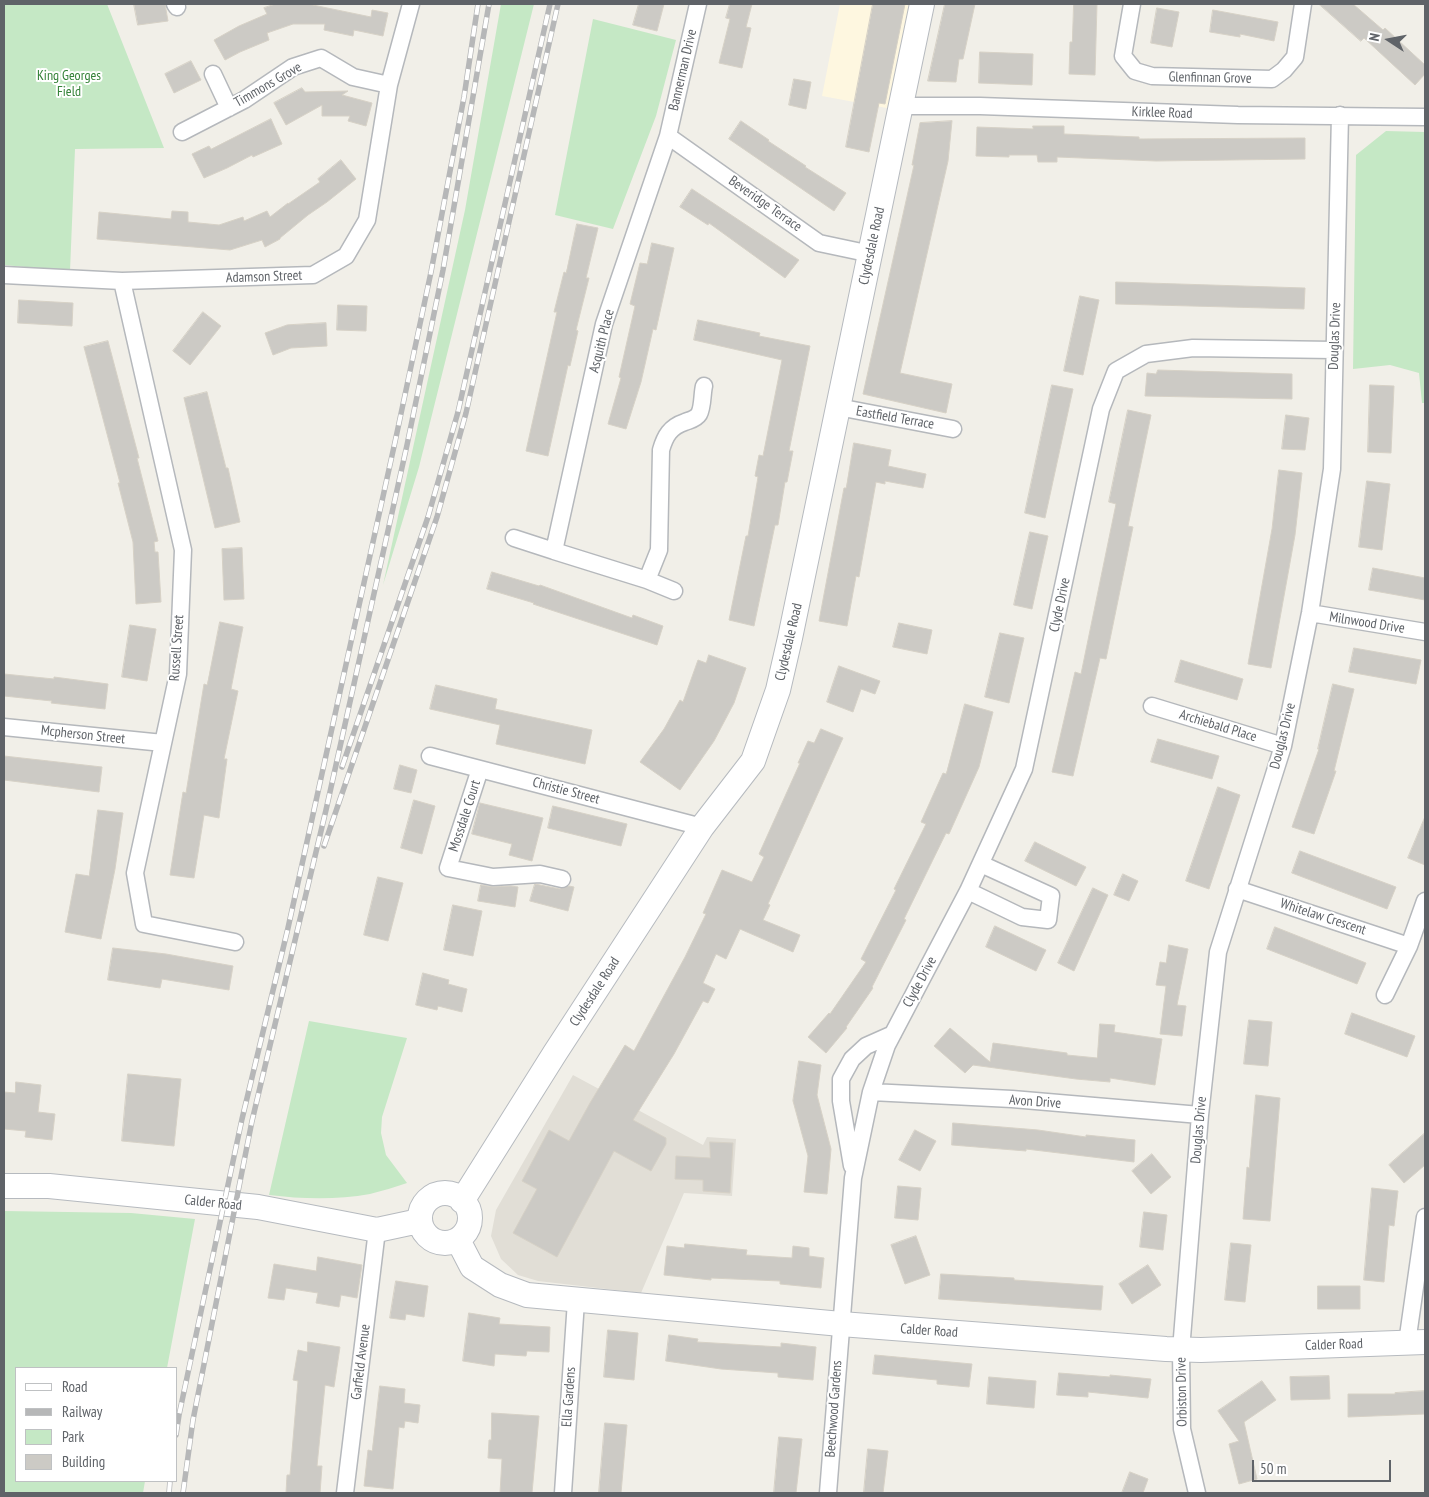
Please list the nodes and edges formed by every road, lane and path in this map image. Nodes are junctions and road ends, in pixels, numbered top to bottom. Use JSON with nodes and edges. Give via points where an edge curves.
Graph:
{"nodes":[{"id":1,"x":411,"y":4,"type":"edge"},
{"id":2,"x":698,"y":4,"type":"edge"},
{"id":3,"x":922,"y":4,"type":"edge"},
{"id":4,"x":1132,"y":4,"type":"edge"},
{"id":5,"x":1303,"y":4,"type":"edge"},
{"id":6,"x":213,"y":74,"type":"dead end"},
{"id":7,"x":389,"y":85,"type":"junction"},
{"id":8,"x":900,"y":106,"type":"junction"},
{"id":9,"x":229,"y":108,"type":"junction"},
{"id":10,"x":1340,"y":116,"type":"junction"},
{"id":11,"x":1425,"y":117,"type":"edge"},
{"id":12,"x":182,"y":132,"type":"dead end"},
{"id":13,"x":668,"y":136,"type":"junction"},
{"id":14,"x":871,"y":254,"type":"junction"},
{"id":15,"x":4,"y":275,"type":"edge"},
{"id":16,"x":122,"y":281,"type":"junction"},
{"id":17,"x":1334,"y":350,"type":"junction"},
{"id":18,"x":704,"y":386,"type":"dead end"},
{"id":19,"x":838,"y":407,"type":"junction"},
{"id":20,"x":953,"y":429,"type":"dead end"},
{"id":21,"x":514,"y":538,"type":"dead end"},
{"id":22,"x":554,"y":551,"type":"junction"},
{"id":23,"x":647,"y":580,"type":"junction"},
{"id":24,"x":674,"y":591,"type":"dead end"},
{"id":25,"x":1310,"y":613,"type":"junction"},
{"id":26,"x":1425,"y":632,"type":"edge"},
{"id":27,"x":1152,"y":706,"type":"dead end"},
{"id":28,"x":4,"y":727,"type":"edge"},
{"id":29,"x":163,"y":743,"type":"junction"},
{"id":30,"x":1283,"y":746,"type":"junction"},
{"id":31,"x":430,"y":756,"type":"dead end"},
{"id":32,"x":480,"y":769,"type":"junction"},
{"id":33,"x":702,"y":827,"type":"junction"},
{"id":34,"x":981,"y":864,"type":"junction"},
{"id":35,"x":562,"y":879,"type":"dead end"},
{"id":36,"x":1236,"y":889,"type":"junction"},
{"id":37,"x":968,"y":892,"type":"junction"},
{"id":38,"x":1425,"y":901,"type":"edge"},
{"id":39,"x":235,"y":942,"type":"dead end"},
{"id":40,"x":1409,"y":946,"type":"junction"},
{"id":41,"x":1385,"y":995,"type":"dead end"},
{"id":42,"x":893,"y":1034,"type":"junction"},
{"id":43,"x":870,"y":1092,"type":"junction"},
{"id":44,"x":1200,"y":1115,"type":"junction"},
{"id":45,"x":853,"y":1178,"type":"junction"},
{"id":46,"x":4,"y":1186,"type":"edge"},
{"id":47,"x":462,"y":1201,"type":"junction"},
{"id":48,"x":1425,"y":1217,"type":"edge"},
{"id":49,"x":419,"y":1221,"type":"junction"},
{"id":50,"x":376,"y":1230,"type":"junction"},
{"id":51,"x":458,"y":1240,"type":"junction"},
{"id":52,"x":576,"y":1301,"type":"junction"},
{"id":53,"x":841,"y":1324,"type":"junction"},
{"id":54,"x":1416,"y":1342,"type":"edge"},
{"id":55,"x":1181,"y":1350,"type":"junction"},
{"id":56,"x":345,"y":1493,"type":"edge"},
{"id":57,"x":562,"y":1493,"type":"edge"},
{"id":58,"x":828,"y":1493,"type":"edge"},
{"id":59,"x":1197,"y":1493,"type":"edge"}],
"edges":[{"from":1,"to":7,"type":"street","name":"Adamson Street"},
{"from":2,"to":13,"type":"street","name":"Bannerman Drive"},
{"from":3,"to":8,"type":"main road","name":"Clydesdale Road"},
{"from":4,"to":5,"type":"street","name":"Glenfinnan Grove","via":[[1123,56],[1135,71],[1152,76],[1272,79],[1294,57]]},
{"from":6,"to":9,"type":"street","name":"Timmons Grove"},
{"from":7,"to":9,"type":"street","name":"Timmons Grove","via":[[353,77],[322,58],[293,68]]},
{"from":7,"to":16,"type":"street","name":"Adamson Street","via":[[367,220],[346,256],[313,275]]},
{"from":8,"to":10,"type":"street","name":"Kirklee Road"},
{"from":8,"to":14,"type":"main road","name":"Clydesdale Road"},
{"from":9,"to":12,"type":"street","name":"Timmons Grove"},
{"from":10,"to":11,"type":"street","name":"Kirklee Road"},
{"from":10,"to":17,"type":"street","name":"Douglas Drive"},
{"from":13,"to":14,"type":"street","name":"Beveridge Terrace","via":[[819,243]]},
{"from":13,"to":22,"type":"street","name":"Asquith Place","via":[[604,324]]},
{"from":14,"to":19,"type":"main road","name":"Clydesdale Road"},
{"from":15,"to":16,"type":"street","name":"Adamson Street"},
{"from":16,"to":29,"type":"street","name":"Russell Street","via":[[183,550],[178,674]]},
{"from":17,"to":25,"type":"street","name":"Douglas Drive","via":[[1332,469]]},
{"from":17,"to":34,"type":"street","name":"Clyde Drive","via":[[1193,348],[1146,354],[1116,371],[1101,409],[1024,769]]},
{"from":18,"to":23,"type":"street","via":[[700,413],[669,430],[664,439],[661,450],[659,550]]},
{"from":19,"to":20,"type":"street","name":"Eastfield Terrace"},
{"from":19,"to":33,"type":"main road","name":"Clydesdale Road","via":[[778,690],[753,761]]},
{"from":21,"to":22,"type":"street"},
{"from":22,"to":23,"type":"street"},
{"from":23,"to":24,"type":"street"},
{"from":25,"to":26,"type":"street","name":"Milnwood Drive"},
{"from":25,"to":30,"type":"street","name":"Douglas Drive"},
{"from":27,"to":30,"type":"street","name":"Archiebald Place"},
{"from":28,"to":29,"type":"street","name":"Mcpherson Street"},
{"from":29,"to":39,"type":"street","name":"Russell Street","via":[[135,873],[144,924]]},
{"from":30,"to":36,"type":"street","name":"Douglas Drive"},
{"from":31,"to":32,"type":"street","name":"Christie Street"},
{"from":32,"to":33,"type":"street","name":"Christie Street"},
{"from":32,"to":35,"type":"street","name":"Mossdale Court","via":[[448,868],[493,877],[540,874]]},
{"from":33,"to":47,"type":"main road","name":"Clydesdale Road"},
{"from":34,"to":37,"type":"street","name":"Clyde Drive"},
{"from":34,"to":37,"type":"street","via":[[1051,896],[1048,920],[1022,917]]},
{"from":36,"to":40,"type":"street","name":"Whitelaw Crescent"},
{"from":36,"to":44,"type":"street","name":"Douglas Drive","via":[[1218,952]]},
{"from":37,"to":42,"type":"street","name":"Clyde Drive"},
{"from":38,"to":40,"type":"street"},
{"from":40,"to":41,"type":"street"},
{"from":42,"to":43,"type":"street","name":"Clyde Drive"},
{"from":42,"to":45,"type":"street","name":"Clyde Drive","via":[[866,1046],[852,1059],[841,1079],[841,1101]]},
{"from":43,"to":44,"type":"street","name":"Avon Drive"},
{"from":43,"to":45,"type":"street","name":"Clyde Drive"},
{"from":44,"to":55,"type":"street","name":"Douglas Drive"},
{"from":45,"to":53,"type":"street","name":"Clyde Drive"},
{"from":46,"to":50,"type":"main road","name":"Calder Road","via":[[49,1186],[258,1207]]},
{"from":47,"to":49,"type":"main road","via":[[449,1194],[434,1195],[423,1206]]},
{"from":47,"to":51,"type":"main road","via":[[467,1207],[470,1222]]},
{"from":48,"to":54,"type":"street"},
{"from":49,"to":50,"type":"main road","name":"Calder Road"},
{"from":49,"to":51,"type":"main road","via":[[422,1230],[434,1241],[442,1244]]},
{"from":50,"to":56,"type":"street","name":"Garfield Avenue"},
{"from":51,"to":52,"type":"main road","name":"Calder Road","via":[[472,1267],[500,1286],[527,1295]]},
{"from":52,"to":53,"type":"main road","name":"Calder Road"},
{"from":52,"to":57,"type":"street","name":"Ella Gardens"},
{"from":53,"to":55,"type":"main road","name":"Calder Road"},
{"from":53,"to":58,"type":"street","name":"Beechwood Gardens"},
{"from":54,"to":55,"type":"main road","name":"Calder Road"},
{"from":55,"to":59,"type":"street","name":"Orbiston Drive","via":[[1182,1428]]}]}
